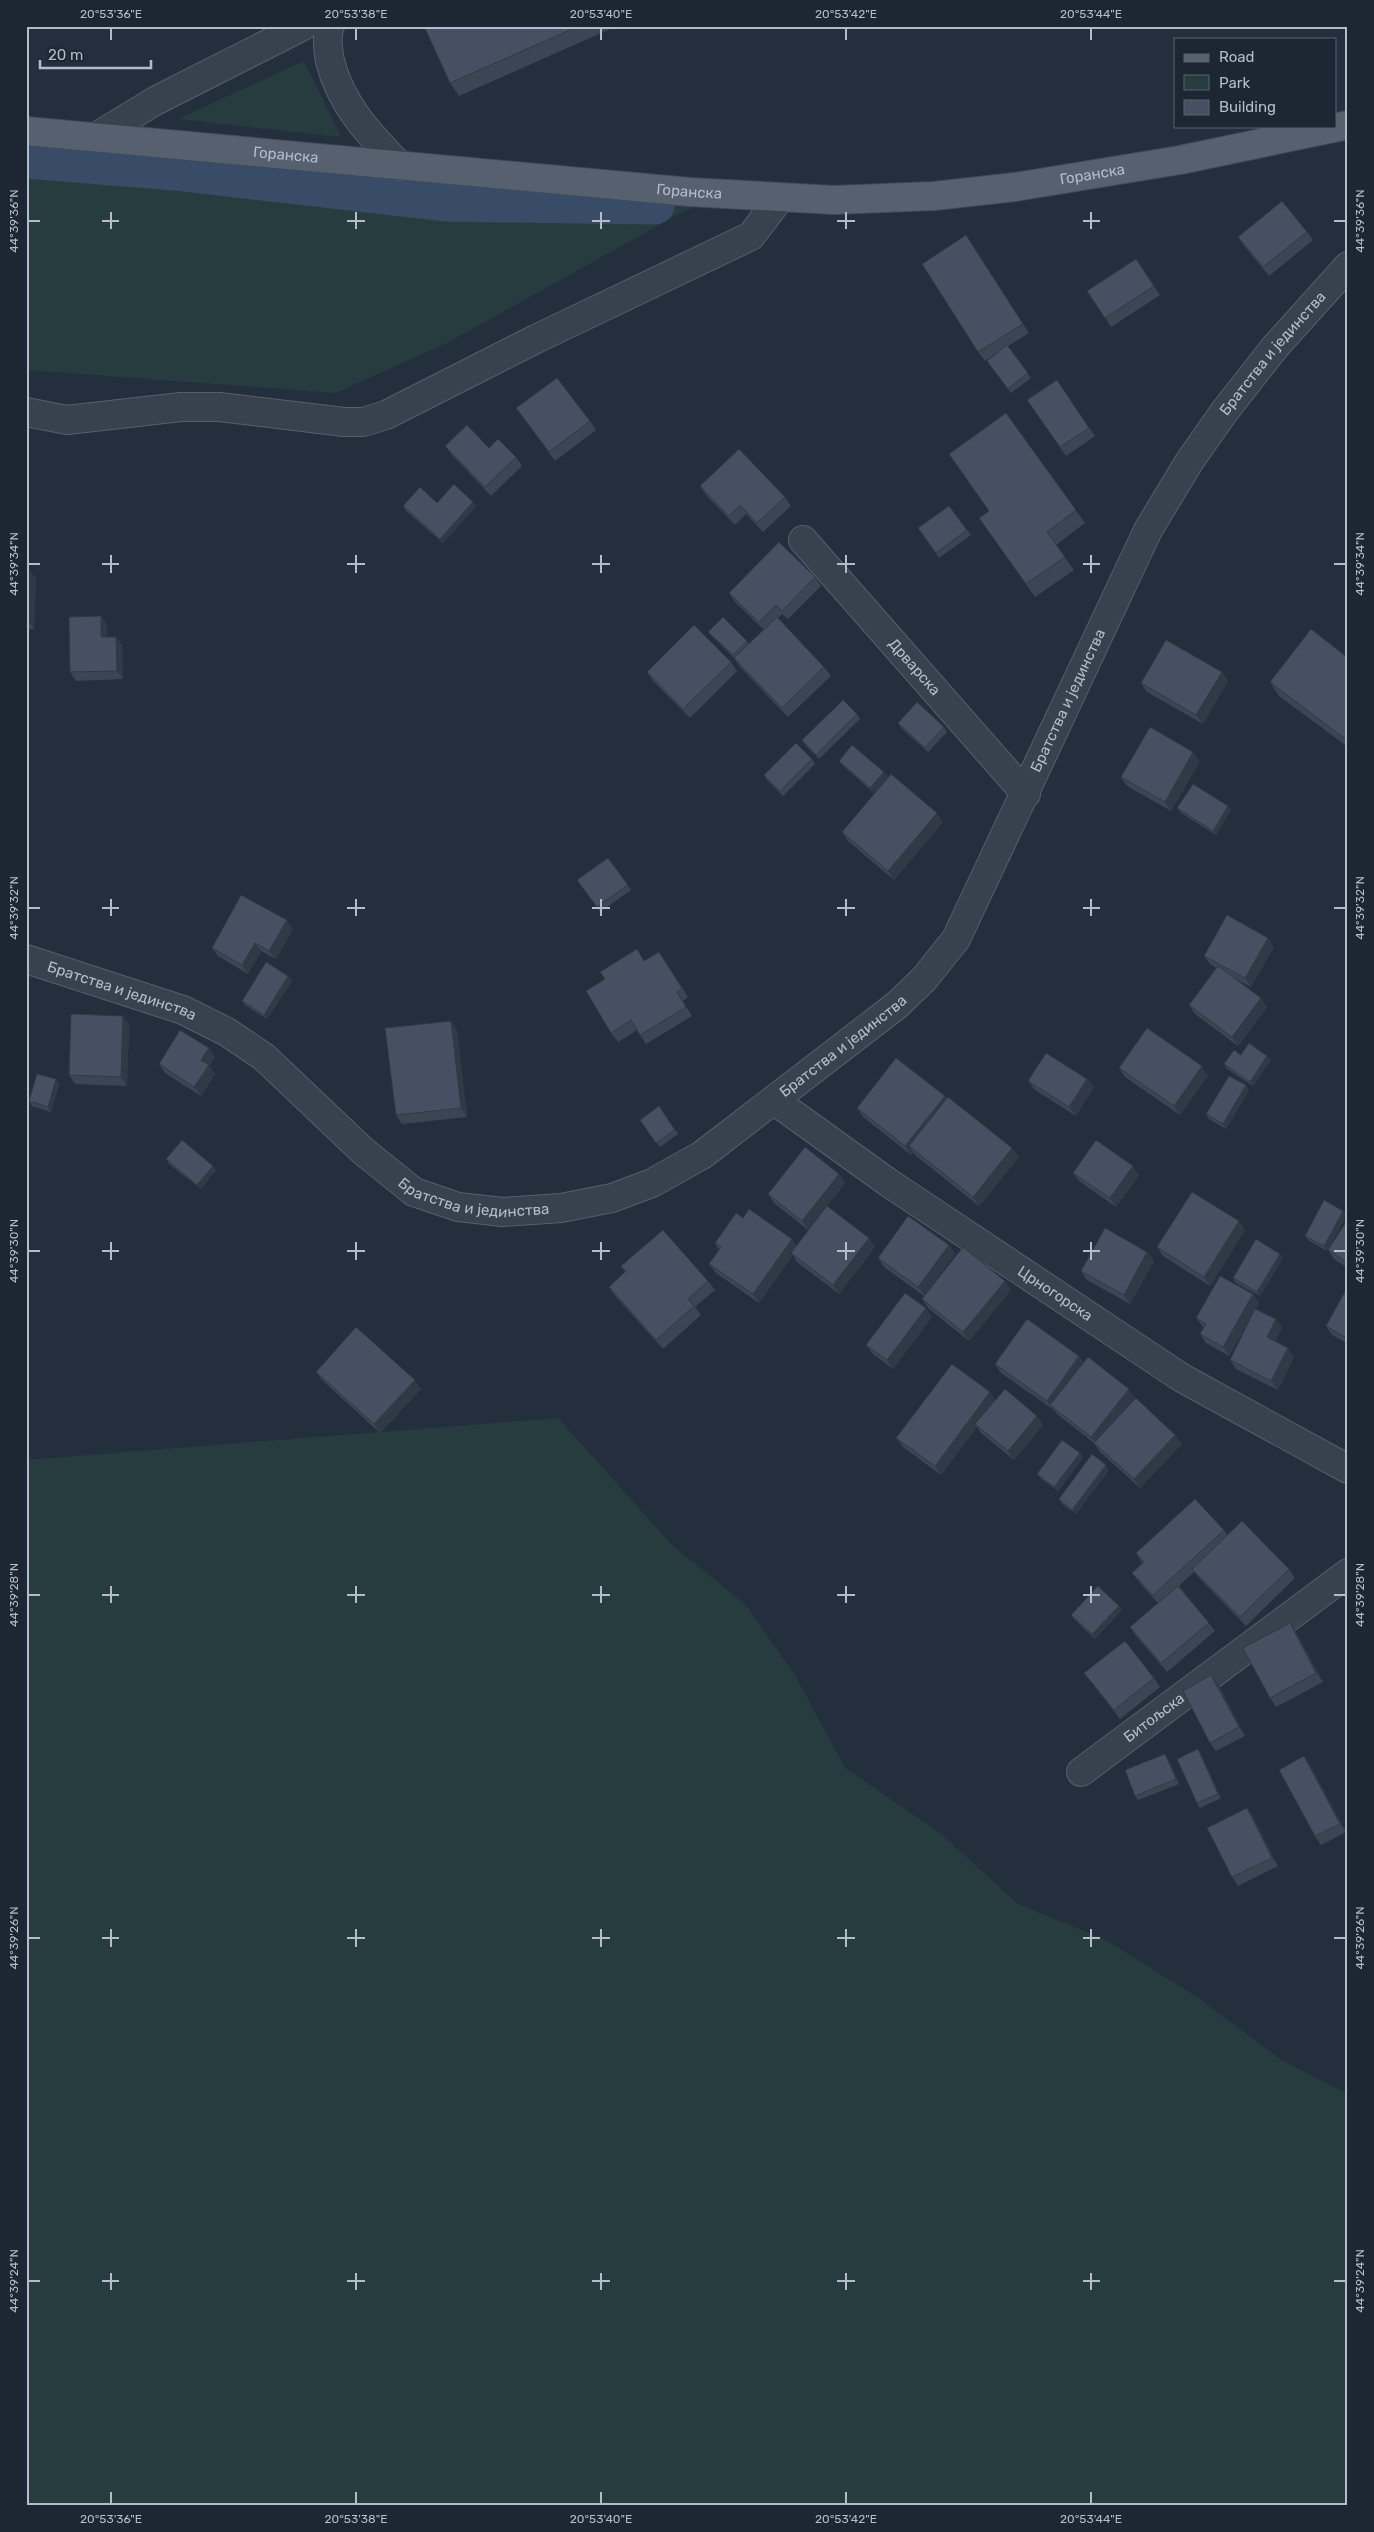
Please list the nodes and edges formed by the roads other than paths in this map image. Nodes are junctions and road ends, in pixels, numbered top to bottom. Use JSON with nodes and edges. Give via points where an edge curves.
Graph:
{"nodes":[{"id":1,"x":303,"y":26,"type":"edge"},
{"id":2,"x":330,"y":26,"type":"edge"},
{"id":3,"x":1329,"y":128,"type":"edge"},
{"id":4,"x":26,"y":131,"type":"edge"},
{"id":5,"x":96,"y":137,"type":"junction"},
{"id":6,"x":400,"y":166,"type":"junction"},
{"id":7,"x":780,"y":198,"type":"junction"},
{"id":8,"x":1348,"y":266,"type":"edge"},
{"id":9,"x":26,"y":412,"type":"edge"},
{"id":10,"x":803,"y":540,"type":"dead end"},
{"id":11,"x":1026,"y":794,"type":"junction"},
{"id":12,"x":26,"y":958,"type":"edge"},
{"id":13,"x":775,"y":1101,"type":"junction"},
{"id":14,"x":1348,"y":1469,"type":"edge"},
{"id":15,"x":1348,"y":1573,"type":"edge"},
{"id":16,"x":1081,"y":1772,"type":"dead end"}],
"edges":[{"from":1,"to":5,"type":"street","via":[[155,101]]},
{"from":2,"to":6,"type":"street","via":[[328,52],[334,77],[347,104],[367,132]]},
{"from":3,"to":7,"type":"main road","name":"Горанска","via":[[1180,160],[1015,187],[934,196],[834,200]]},
{"from":4,"to":5,"type":"main road","name":"Горанска"},
{"from":5,"to":6,"type":"main road","name":"Горанска"},
{"from":6,"to":7,"type":"main road","name":"Горанска"},
{"from":7,"to":9,"type":"street","via":[[751,236],[536,339],[386,416],[363,422],[344,422],[219,407],[181,407],[67,420]]},
{"from":8,"to":11,"type":"street","name":"Братства и јединства","via":[[1275,347],[1189,462],[1128,569]]},
{"from":10,"to":11,"type":"street","name":"Дрварска"},
{"from":11,"to":13,"type":"street","name":"Братства и јединства","via":[[956,939],[924,979],[897,1005]]},
{"from":12,"to":13,"type":"street","name":"Братства и јединства","via":[[182,1010],[227,1032],[264,1057],[363,1150],[414,1192],[458,1207],[503,1212],[561,1208],[612,1198],[652,1183],[702,1156]]},
{"from":13,"to":14,"type":"street","name":"Црногорска","via":[[889,1183],[1182,1378]]},
{"from":15,"to":16,"type":"street","name":"Битољска"}]}
